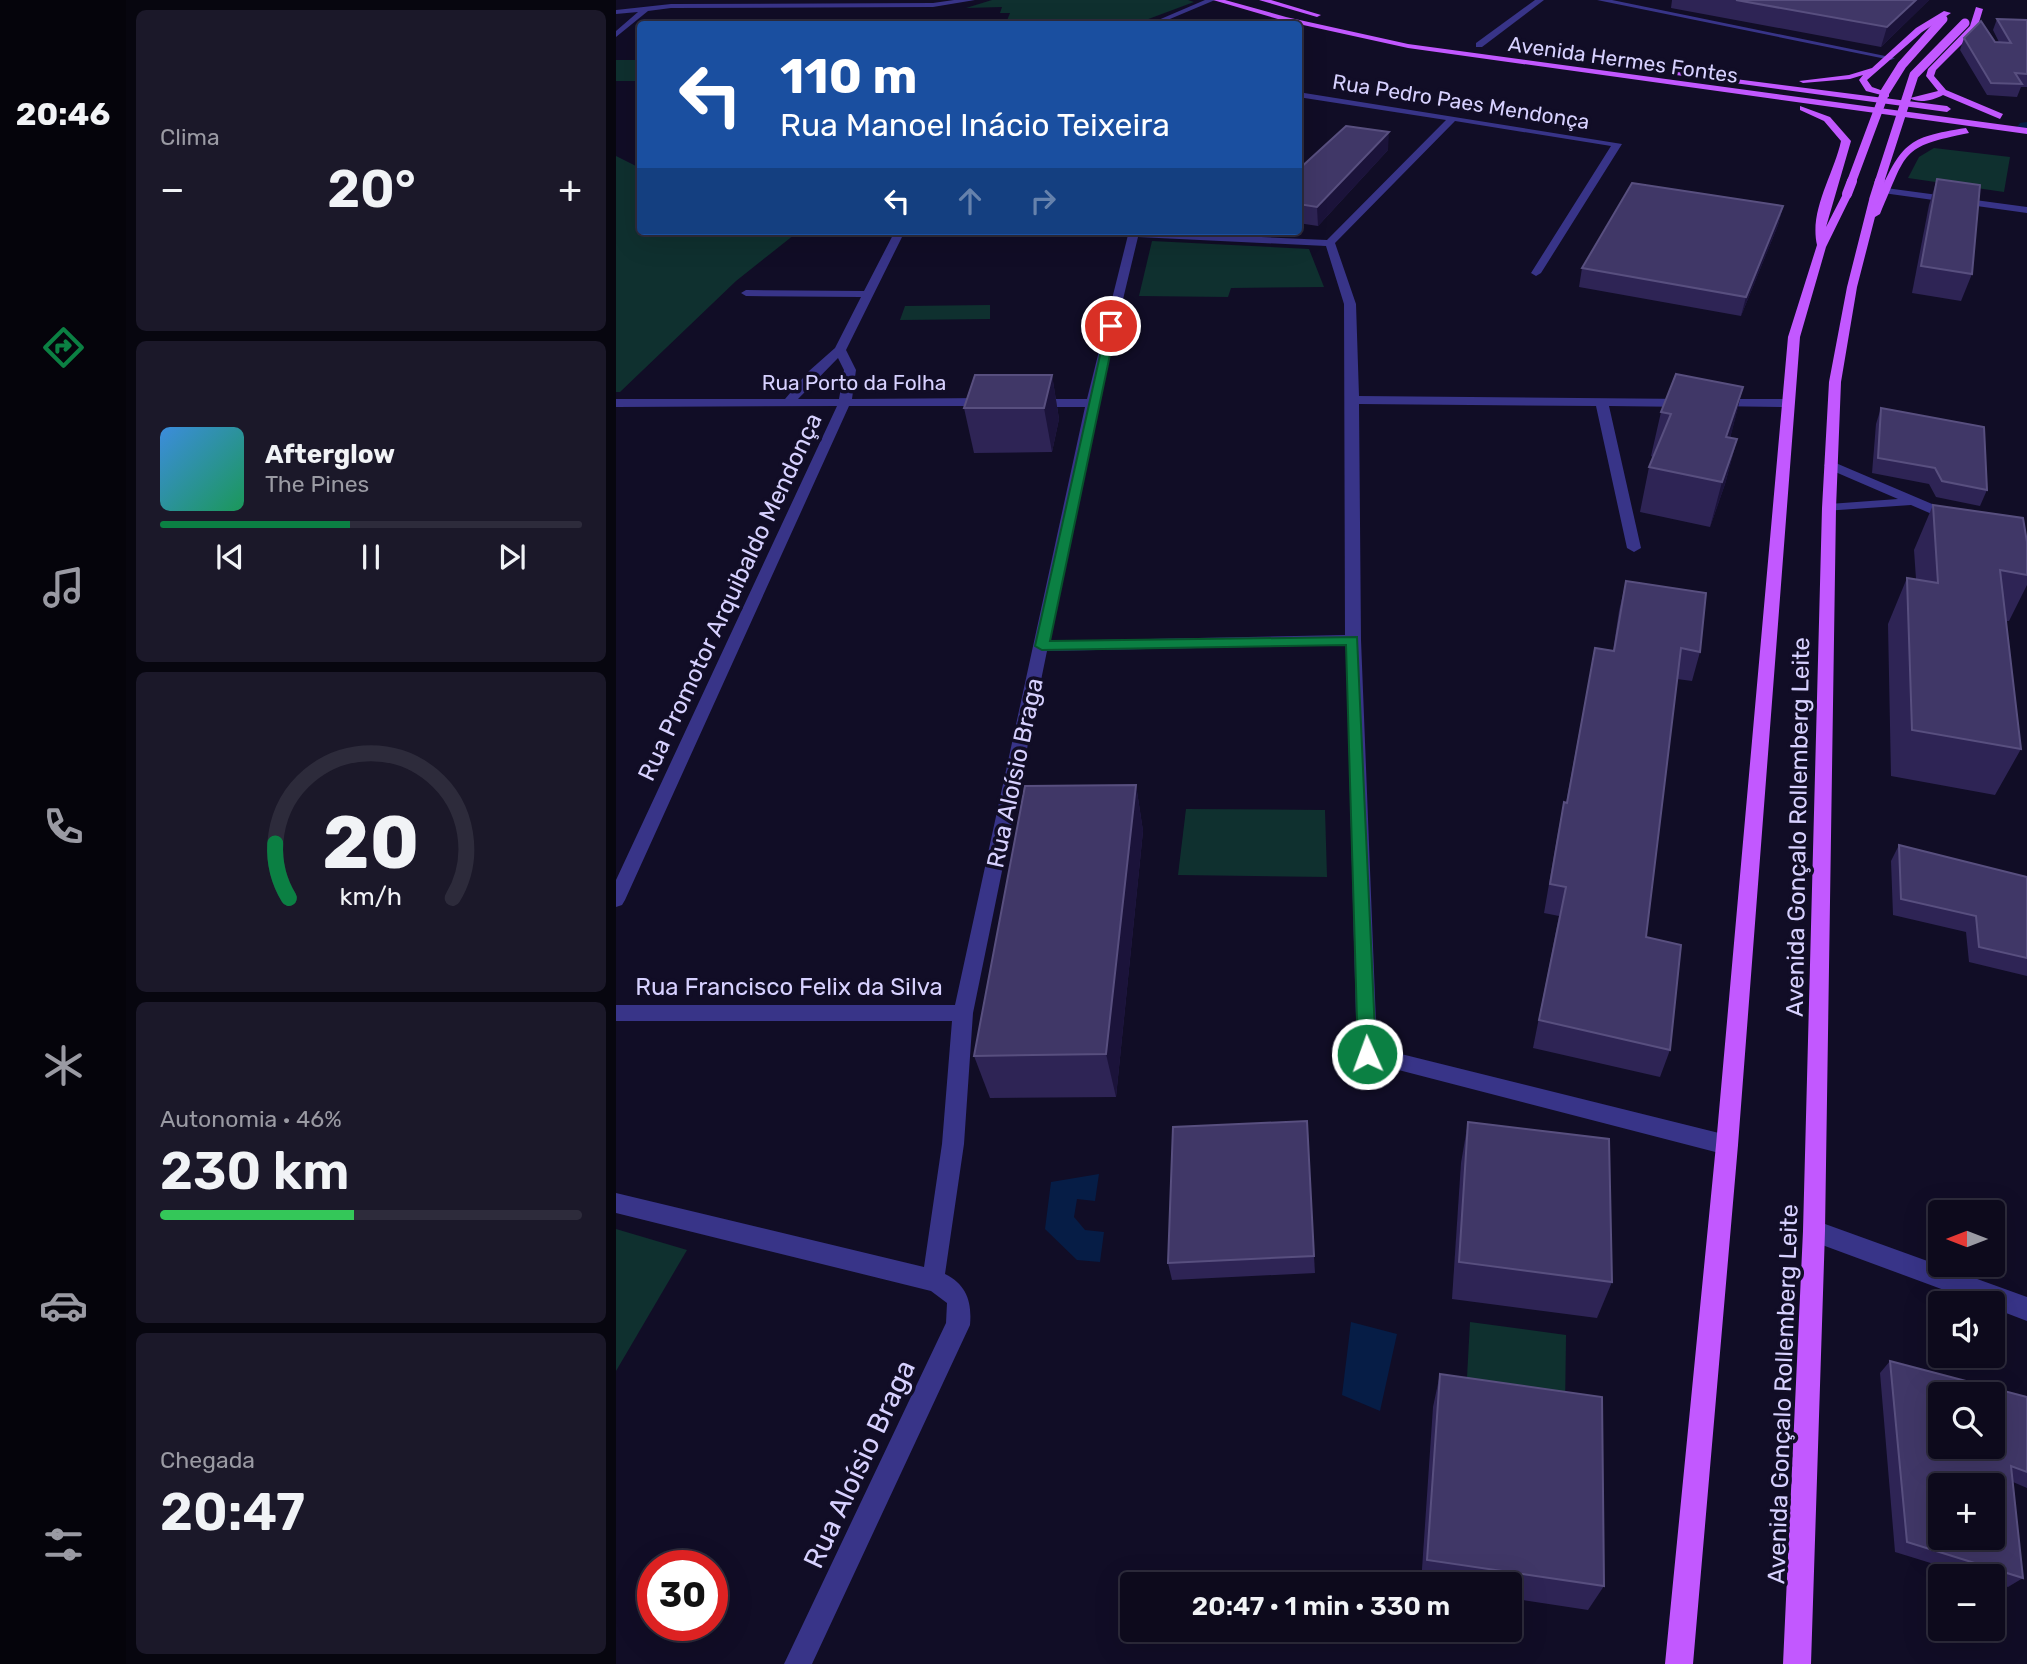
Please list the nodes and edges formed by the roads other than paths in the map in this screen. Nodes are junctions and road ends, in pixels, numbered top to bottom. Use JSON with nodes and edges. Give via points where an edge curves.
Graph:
{"nodes":[{"id":1,"x":657,"y":0,"type":"edge"},
{"id":2,"x":971,"y":0,"type":"edge"},
{"id":3,"x":1211,"y":0,"type":"edge"},
{"id":4,"x":1217,"y":0,"type":"edge"},
{"id":5,"x":1541,"y":0,"type":"edge"},
{"id":6,"x":1601,"y":0,"type":"edge"},
{"id":7,"x":1990,"y":0,"type":"edge"},
{"id":8,"x":1270,"y":1,"type":"edge"},
{"id":9,"x":769,"y":3,"type":"edge"},
{"id":10,"x":620,"y":7,"type":"edge"},
{"id":11,"x":648,"y":8,"type":"junction"},
{"id":12,"x":1979,"y":9,"type":"junction"},
{"id":13,"x":1160,"y":21,"type":"edge"},
{"id":14,"x":1294,"y":21,"type":"edge"},
{"id":15,"x":1302,"y":23,"type":"edge"},
{"id":16,"x":1395,"y":32,"type":"dead end"},
{"id":17,"x":616,"y":36,"type":"edge"},
{"id":18,"x":1467,"y":43,"type":"dead end"},
{"id":19,"x":1479,"y":45,"type":"junction"},
{"id":20,"x":1891,"y":58,"type":"junction"},
{"id":21,"x":1878,"y":67,"type":"junction"},
{"id":22,"x":1744,"y":82,"type":"junction"},
{"id":23,"x":1942,"y":92,"type":"junction"},
{"id":24,"x":1302,"y":95,"type":"edge"},
{"id":25,"x":1777,"y":99,"type":"junction"},
{"id":26,"x":2000,"y":116,"type":"junction"},
{"id":27,"x":2013,"y":118,"type":"dead end"},
{"id":28,"x":1451,"y":119,"type":"junction"},
{"id":29,"x":1826,"y":119,"type":"junction"},
{"id":30,"x":1998,"y":128,"type":"junction"},
{"id":31,"x":1922,"y":130,"type":"junction"},
{"id":32,"x":2027,"y":131,"type":"edge"},
{"id":33,"x":1880,"y":196,"type":"junction"},
{"id":34,"x":2027,"y":210,"type":"edge"},
{"id":35,"x":898,"y":235,"type":"edge"},
{"id":36,"x":1133,"y":235,"type":"edge"},
{"id":37,"x":1187,"y":235,"type":"edge"},
{"id":38,"x":1330,"y":243,"type":"junction"},
{"id":39,"x":1821,"y":247,"type":"junction"},
{"id":40,"x":1536,"y":273,"type":"dead end"},
{"id":41,"x":746,"y":293,"type":"dead end"},
{"id":42,"x":869,"y":293,"type":"junction"},
{"id":43,"x":840,"y":350,"type":"junction"},
{"id":44,"x":1353,"y":400,"type":"junction"},
{"id":45,"x":845,"y":402,"type":"junction"},
{"id":46,"x":996,"y":402,"type":"edge"},
{"id":47,"x":1024,"y":402,"type":"edge"},
{"id":48,"x":1092,"y":402,"type":"junction"},
{"id":49,"x":1787,"y":402,"type":"junction"},
{"id":50,"x":616,"y":403,"type":"edge"},
{"id":51,"x":788,"y":403,"type":"junction"},
{"id":52,"x":1602,"y":403,"type":"junction"},
{"id":53,"x":1831,"y":465,"type":"junction"},
{"id":54,"x":1918,"y":504,"type":"junction"},
{"id":55,"x":1829,"y":509,"type":"junction"},
{"id":56,"x":1966,"y":523,"type":"edge"},
{"id":57,"x":1634,"y":548,"type":"dead end"},
{"id":58,"x":1353,"y":640,"type":"junction"},
{"id":59,"x":1042,"y":646,"type":"junction"},
{"id":60,"x":616,"y":900,"type":"edge"},
{"id":61,"x":616,"y":1013,"type":"edge"},
{"id":62,"x":963,"y":1013,"type":"junction"},
{"id":63,"x":1727,"y":1145,"type":"junction"},
{"id":64,"x":616,"y":1203,"type":"edge"},
{"id":65,"x":1814,"y":1231,"type":"junction"},
{"id":66,"x":943,"y":1284,"type":"junction"},
{"id":67,"x":2027,"y":1310,"type":"edge"},
{"id":68,"x":798,"y":1664,"type":"edge"},
{"id":69,"x":1679,"y":1664,"type":"edge"},
{"id":70,"x":1797,"y":1664,"type":"edge"}],
"edges":[{"from":1,"to":11,"type":"street"},
{"from":2,"to":9,"type":"street","via":[[933,5]]},
{"from":3,"to":13,"type":"street"},
{"from":4,"to":14,"type":"main road","name":"Avenida Hermes Fontes"},
{"from":5,"to":19,"type":"street"},
{"from":6,"to":20,"type":"street"},
{"from":7,"to":12,"type":"main road"},
{"from":8,"to":16,"type":"main road"},
{"from":9,"to":11,"type":"street"},
{"from":10,"to":11,"type":"street"},
{"from":11,"to":17,"type":"street"},
{"from":12,"to":23,"type":"main road","via":[[1973,27],[1932,69],[1933,82]]},
{"from":12,"to":33,"type":"main road","name":"Avenida Gonçalo Rollemberg Leite","bridge":true,"via":[[1914,75]]},
{"from":15,"to":25,"type":"main road","name":"Avenida Hermes Fontes","via":[[1408,46]]},
{"from":18,"to":19,"type":"main road","name":"Avenida Hermes Fontes"},
{"from":19,"to":22,"type":"main road","name":"Avenida Hermes Fontes"},
{"from":20,"to":21,"type":"main road"},
{"from":20,"to":39,"type":"main road","name":"Avenida Gonçalo Rollemberg Leite","bridge":true,"via":[[1919,30],[1948,13],[1902,65],[1885,92],[1847,194]]},
{"from":21,"to":22,"type":"main road","via":[[1828,80]]},
{"from":21,"to":23,"type":"main road","via":[[1863,80],[1869,89],[1925,98]]},
{"from":22,"to":26,"type":"main road","name":"Avenida Hermes Fontes"},
{"from":23,"to":26,"type":"main road"},
{"from":24,"to":28,"type":"street","name":"Rua Pedro Paes Mendonça"},
{"from":25,"to":29,"type":"main road"},
{"from":25,"to":30,"type":"main road","name":"Avenida Hermes Fontes"},
{"from":26,"to":27,"type":"main road","name":"Avenida Hermes Fontes"},
{"from":28,"to":38,"type":"street"},
{"from":28,"to":40,"type":"street","name":"Rua Pedro Paes Mendonça","via":[[1617,144]]},
{"from":29,"to":31,"type":"main road","via":[[1863,117]]},
{"from":29,"to":39,"type":"main road","via":[[1846,141],[1819,228]]},
{"from":30,"to":31,"type":"main road"},
{"from":30,"to":32,"type":"main road","name":"Avenida Hermes Fontes"},
{"from":31,"to":33,"type":"main road"},
{"from":33,"to":34,"type":"street"},
{"from":33,"to":53,"type":"main road","name":"Avenida Gonçalo Rollemberg Leite","via":[[1852,286],[1835,383]]},
{"from":35,"to":42,"type":"street","name":"Rua Promotor Arquibaldo Mendonça"},
{"from":36,"to":48,"type":"street","name":"Rua Aloísio Braga"},
{"from":37,"to":38,"type":"street"},
{"from":38,"to":44,"type":"street","via":[[1350,304]]},
{"from":39,"to":49,"type":"main road","name":"Avenida Gonçalo Rollemberg Leite","via":[[1794,337]]},
{"from":41,"to":42,"type":"street"},
{"from":42,"to":43,"type":"street","name":"Rua Promotor Arquibaldo Mendonça"},
{"from":43,"to":45,"type":"street","name":"Rua Promotor Arquibaldo Mendonça","via":[[850,370]]},
{"from":43,"to":51,"type":"street","name":"Rua Promotor Arquibaldo Mendonça"},
{"from":44,"to":52,"type":"street"},
{"from":44,"to":58,"type":"street"},
{"from":45,"to":46,"type":"street","name":"Rua Porto da Folha"},
{"from":45,"to":51,"type":"street","name":"Rua Porto da Folha"},
{"from":45,"to":60,"type":"street","name":"Rua Promotor Arquibaldo Mendonça"},
{"from":47,"to":48,"type":"street"},
{"from":48,"to":59,"type":"street","name":"Rua Aloísio Braga"},
{"from":49,"to":52,"type":"street"},
{"from":49,"to":63,"type":"main road","name":"Avenida Gonçalo Rollemberg Leite"},
{"from":50,"to":51,"type":"street","name":"Rua Porto da Folha"},
{"from":52,"to":57,"type":"street"},
{"from":53,"to":54,"type":"street"},
{"from":53,"to":55,"type":"main road","name":"Avenida Gonçalo Rollemberg Leite"},
{"from":54,"to":55,"type":"street","via":[[1868,502]]},
{"from":54,"to":56,"type":"street"},
{"from":55,"to":65,"type":"main road","name":"Avenida Gonçalo Rollemberg Leite"},
{"from":58,"to":59,"type":"street"},
{"from":58,"to":63,"type":"street","via":[[1367,1054]]},
{"from":59,"to":62,"type":"street","name":"Rua Aloísio Braga"},
{"from":61,"to":62,"type":"street","name":"Rua Francisco Felix da Silva"},
{"from":62,"to":66,"type":"street","name":"Rua Aloísio Braga"},
{"from":63,"to":69,"type":"main road","name":"Avenida Gonçalo Rollemberg Leite"},
{"from":64,"to":66,"type":"street"},
{"from":65,"to":67,"type":"street"},
{"from":65,"to":70,"type":"main road","name":"Avenida Gonçalo Rollemberg Leite"},
{"from":66,"to":68,"type":"street","name":"Rua Aloísio Braga","via":[[961,1305],[958,1325]]}]}
